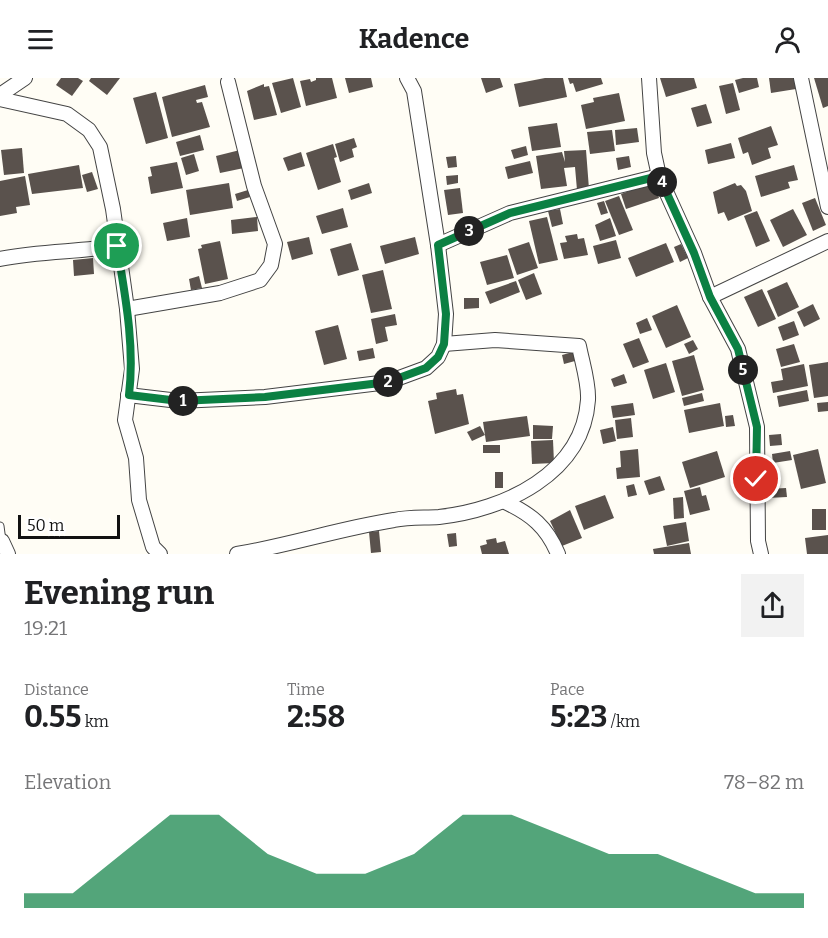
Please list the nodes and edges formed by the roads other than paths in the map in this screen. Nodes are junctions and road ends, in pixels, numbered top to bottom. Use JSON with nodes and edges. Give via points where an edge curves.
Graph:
{"nodes":[{"id":1,"x":25,"y":78,"type":"edge"},
{"id":2,"x":407,"y":78,"type":"edge"},
{"id":3,"x":649,"y":78,"type":"edge"},
{"id":4,"x":801,"y":78,"type":"edge"},
{"id":5,"x":228,"y":82,"type":"dead end"},
{"id":6,"x":0,"y":97,"type":"edge"},
{"id":7,"x":659,"y":176,"type":"junction"},
{"id":8,"x":828,"y":207,"type":"edge"},
{"id":9,"x":828,"y":241,"type":"edge"},
{"id":10,"x":438,"y":245,"type":"junction"},
{"id":11,"x":117,"y":246,"type":"junction"},
{"id":12,"x":0,"y":259,"type":"edge"},
{"id":13,"x":710,"y":297,"type":"junction"},
{"id":14,"x":127,"y":309,"type":"junction"},
{"id":15,"x":444,"y":344,"type":"junction"},
{"id":16,"x":129,"y":395,"type":"junction"},
{"id":17,"x":505,"y":502,"type":"junction"},
{"id":18,"x":0,"y":526,"type":"edge"},
{"id":19,"x":5,"y":548,"type":"edge"},
{"id":20,"x":287,"y":550,"type":"edge"},
{"id":21,"x":160,"y":554,"type":"edge"},
{"id":22,"x":237,"y":554,"type":"edge"},
{"id":23,"x":558,"y":554,"type":"edge"},
{"id":24,"x":761,"y":554,"type":"edge"}],
"edges":[{"from":1,"to":6,"type":"street"},
{"from":2,"to":10,"type":"street","via":[[414,91]]},
{"from":3,"to":7,"type":"street"},
{"from":4,"to":8,"type":"street"},
{"from":5,"to":14,"type":"street","via":[[254,186],[275,244],[271,265],[260,280],[219,293]]},
{"from":6,"to":11,"type":"street","via":[[67,114],[89,130],[100,147]]},
{"from":7,"to":10,"type":"street","via":[[510,213]]},
{"from":7,"to":13,"type":"street"},
{"from":9,"to":13,"type":"street"},
{"from":10,"to":15,"type":"street","via":[[446,314]]},
{"from":11,"to":12,"type":"street"},
{"from":11,"to":14,"type":"street"},
{"from":13,"to":24,"type":"street","via":[[738,349],[757,427]]},
{"from":14,"to":16,"type":"street","via":[[132,369]]},
{"from":15,"to":16,"type":"street","via":[[426,368],[388,382],[265,397],[179,401]]},
{"from":15,"to":17,"type":"street","via":[[495,340],[579,346],[588,399],[575,446],[546,477]]},
{"from":16,"to":21,"type":"street","via":[[125,420],[136,458],[139,500],[153,547]]},
{"from":17,"to":20,"type":"street","via":[[441,517],[394,520]]},
{"from":17,"to":23,"type":"street","via":[[541,524]]},
{"from":18,"to":19,"type":"lane"},
{"from":20,"to":22,"type":"street"}]}
